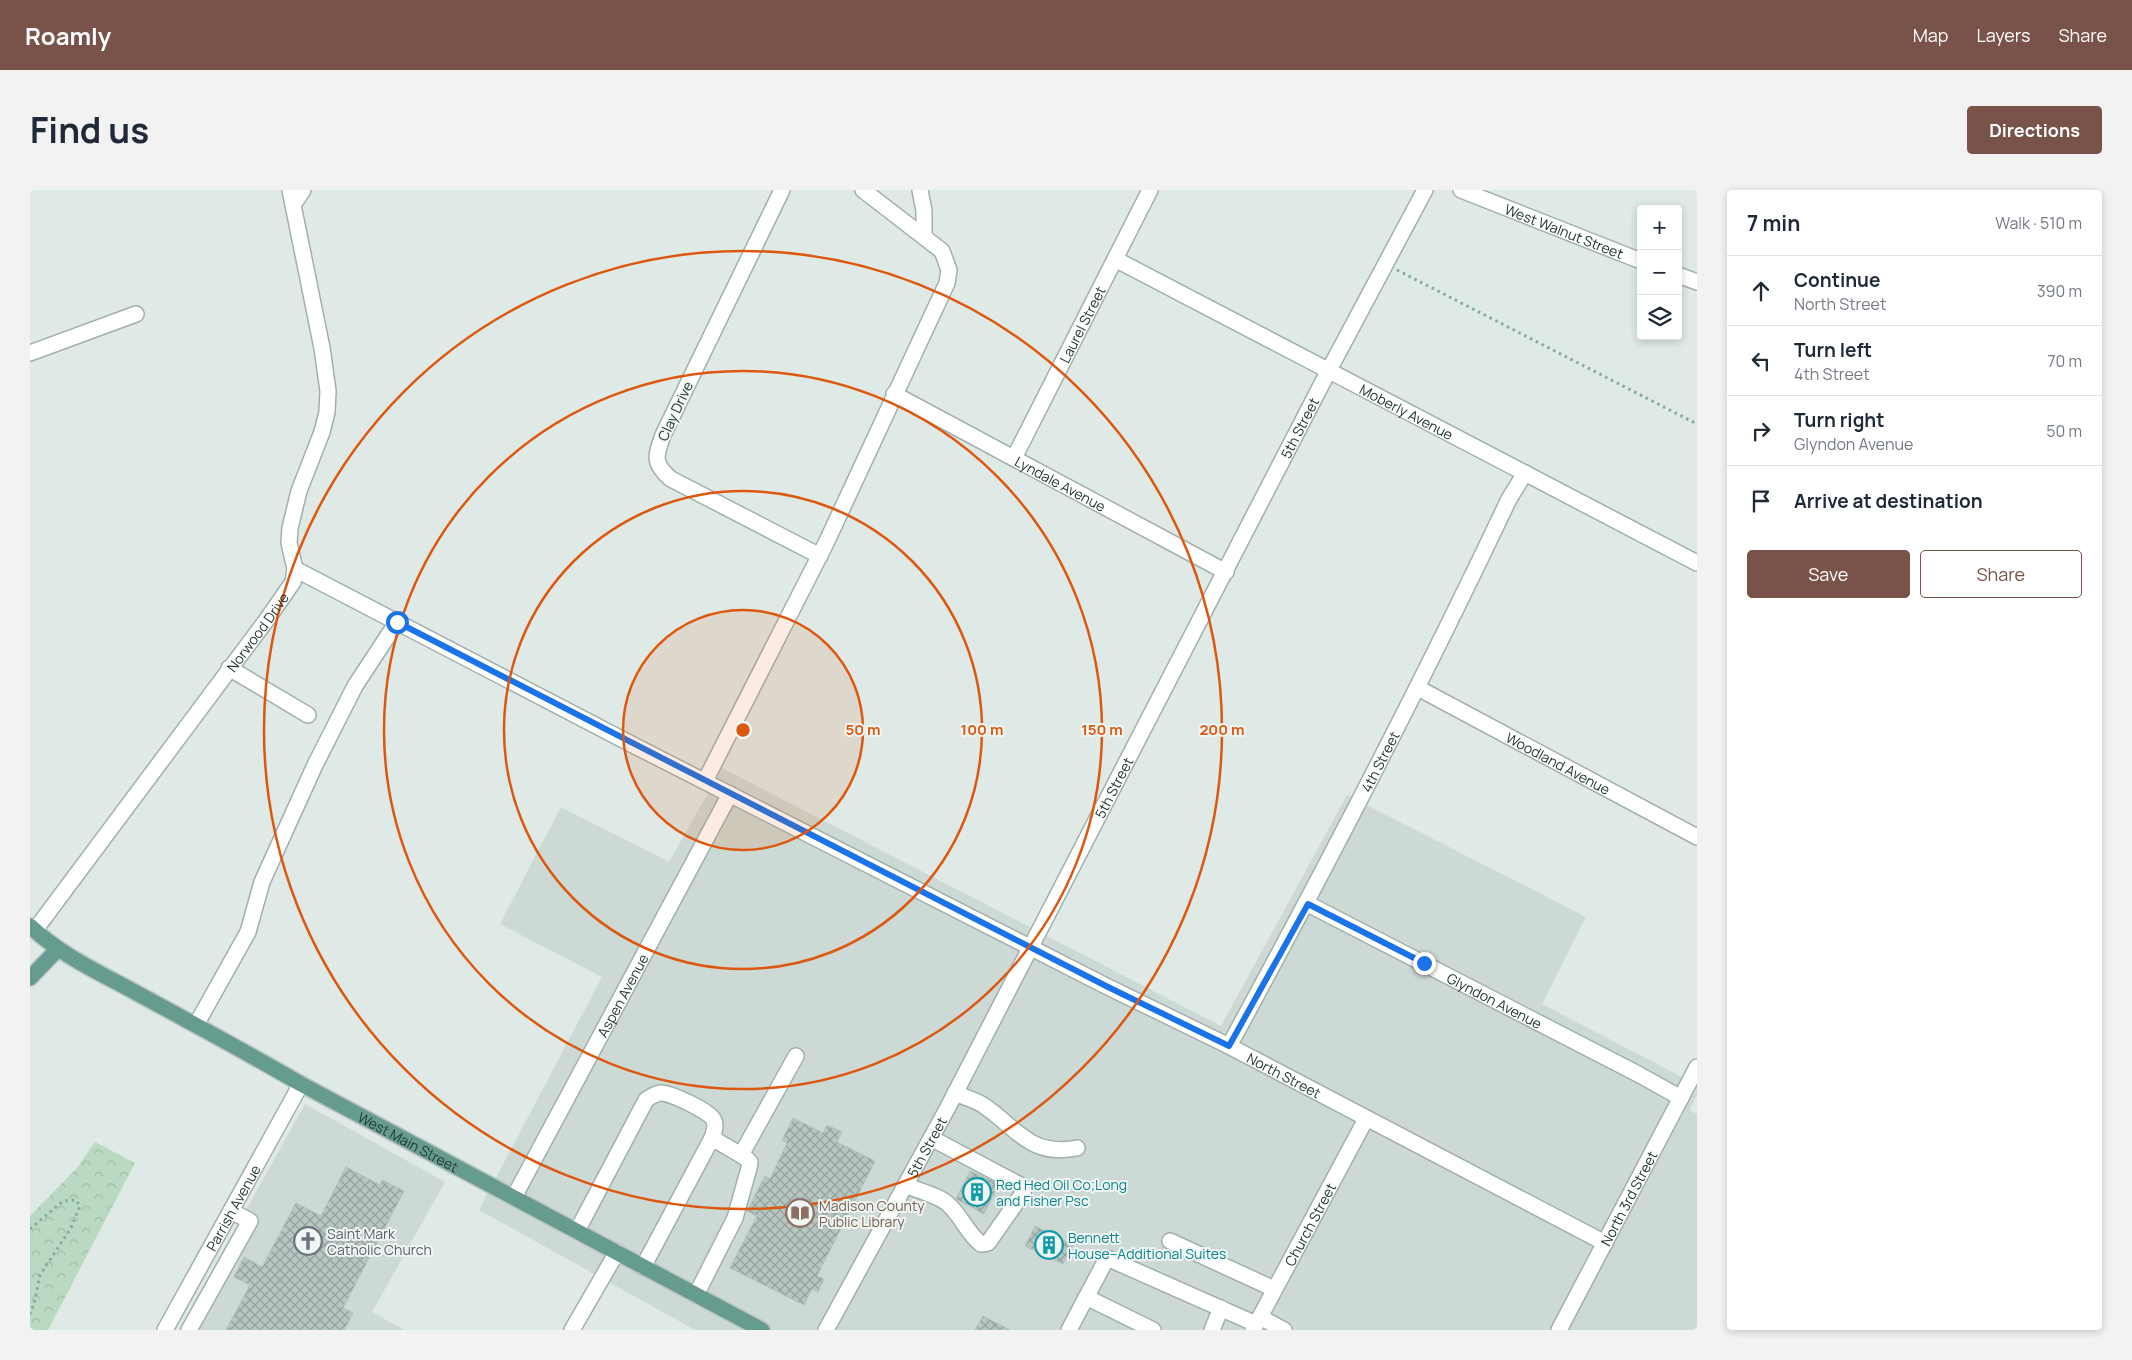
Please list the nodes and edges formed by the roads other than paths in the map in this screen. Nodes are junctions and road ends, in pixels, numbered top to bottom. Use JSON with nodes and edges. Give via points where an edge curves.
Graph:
{"nodes":[{"id":1,"x":290,"y":190,"type":"edge"},
{"id":2,"x":303,"y":190,"type":"edge"},
{"id":3,"x":782,"y":190,"type":"edge"},
{"id":4,"x":864,"y":190,"type":"edge"},
{"id":5,"x":920,"y":190,"type":"edge"},
{"id":6,"x":1150,"y":190,"type":"edge"},
{"id":7,"x":1426,"y":190,"type":"edge"},
{"id":8,"x":1461,"y":190,"type":"edge"},
{"id":9,"x":293,"y":205,"type":"junction"},
{"id":10,"x":924,"y":235,"type":"junction"},
{"id":11,"x":1115,"y":259,"type":"junction"},
{"id":12,"x":1637,"y":259,"type":"edge"},
{"id":13,"x":1682,"y":276,"type":"edge"},
{"id":14,"x":1697,"y":282,"type":"edge"},
{"id":15,"x":136,"y":314,"type":"dead end"},
{"id":16,"x":30,"y":353,"type":"edge"},
{"id":17,"x":1329,"y":370,"type":"junction"},
{"id":18,"x":894,"y":394,"type":"junction"},
{"id":19,"x":1014,"y":458,"type":"junction"},
{"id":20,"x":1524,"y":473,"type":"junction"},
{"id":21,"x":820,"y":556,"type":"junction"},
{"id":22,"x":1697,"y":563,"type":"edge"},
{"id":23,"x":295,"y":569,"type":"junction"},
{"id":24,"x":1226,"y":572,"type":"junction"},
{"id":25,"x":397,"y":622,"type":"junction"},
{"id":26,"x":230,"y":668,"type":"junction"},
{"id":27,"x":1418,"y":688,"type":"junction"},
{"id":28,"x":308,"y":715,"type":"dead end"},
{"id":29,"x":705,"y":781,"type":"junction"},
{"id":30,"x":730,"y":794,"type":"junction"},
{"id":31,"x":1697,"y":837,"type":"edge"},
{"id":32,"x":1308,"y":904,"type":"junction"},
{"id":33,"x":32,"y":928,"type":"edge"},
{"id":34,"x":1030,"y":946,"type":"junction"},
{"id":35,"x":58,"y":949,"type":"junction"},
{"id":36,"x":30,"y":978,"type":"edge"},
{"id":37,"x":196,"y":1025,"type":"junction"},
{"id":38,"x":1229,"y":1046,"type":"junction"},
{"id":39,"x":796,"y":1056,"type":"dead end"},
{"id":40,"x":1697,"y":1067,"type":"edge"},
{"id":41,"x":301,"y":1084,"type":"junction"},
{"id":42,"x":955,"y":1093,"type":"junction"},
{"id":43,"x":1681,"y":1098,"type":"junction"},
{"id":44,"x":1366,"y":1119,"type":"junction"},
{"id":45,"x":712,"y":1138,"type":"junction"},
{"id":46,"x":931,"y":1138,"type":"junction"},
{"id":47,"x":1077,"y":1148,"type":"dead end"},
{"id":48,"x":742,"y":1155,"type":"junction"},
{"id":49,"x":905,"y":1186,"type":"junction"},
{"id":50,"x":514,"y":1197,"type":"junction"},
{"id":51,"x":231,"y":1211,"type":"junction"},
{"id":52,"x":577,"y":1231,"type":"junction"},
{"id":53,"x":1170,"y":1241,"type":"dead end"},
{"id":54,"x":1605,"y":1243,"type":"junction"},
{"id":55,"x":616,"y":1252,"type":"junction"},
{"id":56,"x":643,"y":1266,"type":"junction"},
{"id":57,"x":1274,"y":1289,"type":"junction"},
{"id":58,"x":696,"y":1295,"type":"junction"},
{"id":59,"x":1086,"y":1297,"type":"junction"},
{"id":60,"x":1221,"y":1308,"type":"junction"},
{"id":61,"x":1256,"y":1324,"type":"edge"},
{"id":62,"x":165,"y":1330,"type":"edge"},
{"id":63,"x":189,"y":1330,"type":"edge"},
{"id":64,"x":572,"y":1330,"type":"edge"},
{"id":65,"x":762,"y":1330,"type":"edge"},
{"id":66,"x":826,"y":1330,"type":"edge"},
{"id":67,"x":1070,"y":1330,"type":"edge"},
{"id":68,"x":1153,"y":1330,"type":"edge"},
{"id":69,"x":1212,"y":1330,"type":"edge"},
{"id":70,"x":1284,"y":1330,"type":"edge"},
{"id":71,"x":1559,"y":1330,"type":"edge"}],
"edges":[{"from":1,"to":9,"type":"street"},
{"from":2,"to":9,"type":"street"},
{"from":3,"to":21,"type":"street","name":"Clay Drive","via":[[662,435],[657,461],[662,472],[671,479]]},
{"from":4,"to":10,"type":"street"},
{"from":5,"to":10,"type":"street"},
{"from":6,"to":11,"type":"street","name":"Laurel Street"},
{"from":7,"to":17,"type":"street","name":"5th Street"},
{"from":8,"to":12,"type":"street","name":"West Walnut Street"},
{"from":9,"to":23,"type":"street","via":[[328,391],[322,432],[299,491],[290,528],[289,543]]},
{"from":10,"to":18,"type":"street","via":[[946,257],[947,283]]},
{"from":11,"to":17,"type":"street","name":"Moberly Avenue"},
{"from":11,"to":19,"type":"street","name":"Laurel Street"},
{"from":13,"to":14,"type":"street"},
{"from":15,"to":16,"type":"street"},
{"from":17,"to":20,"type":"street","name":"Moberly Avenue"},
{"from":17,"to":24,"type":"street","name":"5th Street"},
{"from":18,"to":19,"type":"street","name":"Lyndale Avenue"},
{"from":18,"to":21,"type":"street"},
{"from":19,"to":24,"type":"street","name":"Lyndale Avenue"},
{"from":20,"to":22,"type":"street","name":"Moberly Avenue"},
{"from":20,"to":27,"type":"street","name":"4th Street"},
{"from":21,"to":29,"type":"street"},
{"from":23,"to":25,"type":"street","name":"North Street"},
{"from":23,"to":26,"type":"street","name":"Norwood Drive","via":[[287,592]]},
{"from":24,"to":34,"type":"street","name":"5th Street"},
{"from":25,"to":29,"type":"street","name":"North Street"},
{"from":25,"to":37,"type":"street","via":[[355,686],[315,766],[262,882],[248,932]]},
{"from":26,"to":28,"type":"street"},
{"from":26,"to":33,"type":"street","name":"Norwood Drive"},
{"from":27,"to":31,"type":"street","name":"Woodland Avenue"},
{"from":27,"to":32,"type":"street","name":"4th Street"},
{"from":29,"to":30,"type":"street","name":"North Street"},
{"from":30,"to":34,"type":"street","name":"North Street"},
{"from":30,"to":50,"type":"street","name":"Aspen Avenue"},
{"from":32,"to":38,"type":"street","name":"4th Street"},
{"from":32,"to":43,"type":"street","name":"Glyndon Avenue"},
{"from":33,"to":35,"type":"main road","name":"West Main Street"},
{"from":34,"to":38,"type":"street","name":"North Street"},
{"from":34,"to":42,"type":"street","name":"5th Street"},
{"from":35,"to":36,"type":"main road"},
{"from":35,"to":37,"type":"main road","name":"West Main Street"},
{"from":37,"to":41,"type":"main road","name":"West Main Street"},
{"from":38,"to":44,"type":"street","name":"North Street"},
{"from":39,"to":48,"type":"street"},
{"from":40,"to":43,"type":"street","name":"North 3rd Street"},
{"from":41,"to":50,"type":"main road","name":"West Main Street"},
{"from":41,"to":51,"type":"street","name":"Parrish Avenue"},
{"from":42,"to":46,"type":"street","name":"5th Street"},
{"from":42,"to":47,"type":"street","via":[[983,1105],[1014,1132],[1048,1151]]},
{"from":43,"to":54,"type":"street","name":"North 3rd Street"},
{"from":44,"to":54,"type":"street","name":"North Street"},
{"from":44,"to":57,"type":"street","name":"Church Street"},
{"from":45,"to":48,"type":"street"},
{"from":45,"to":52,"type":"street","via":[[716,1128],[713,1118],[705,1112],[669,1094],[660,1093],[646,1100]]},
{"from":45,"to":56,"type":"street"},
{"from":46,"to":49,"type":"street","name":"5th Street"},
{"from":46,"to":49,"type":"street","via":[[1020,1185],[1023,1193],[988,1243],[981,1244],[970,1236],[962,1220],[947,1203]]},
{"from":48,"to":58,"type":"street","via":[[750,1162],[750,1168],[735,1218]]},
{"from":49,"to":66,"type":"street","name":"5th Street"},
{"from":50,"to":52,"type":"main road","name":"West Main Street"},
{"from":51,"to":62,"type":"street","name":"Parrish Avenue"},
{"from":51,"to":63,"type":"street","via":[[250,1221]]},
{"from":52,"to":55,"type":"main road","name":"West Main Street"},
{"from":53,"to":57,"type":"street"},
{"from":54,"to":71,"type":"street","name":"North 3rd Street"},
{"from":55,"to":56,"type":"main road","name":"West Main Street"},
{"from":55,"to":64,"type":"street"},
{"from":56,"to":58,"type":"main road","name":"West Main Street"},
{"from":57,"to":61,"type":"street","name":"Church Street"},
{"from":58,"to":65,"type":"main road","name":"West Main Street"},
{"from":59,"to":60,"type":"street","via":[[1107,1258]]},
{"from":59,"to":67,"type":"street"},
{"from":59,"to":68,"type":"street"},
{"from":60,"to":61,"type":"street"},
{"from":60,"to":69,"type":"street"},
{"from":61,"to":70,"type":"street"}]}
